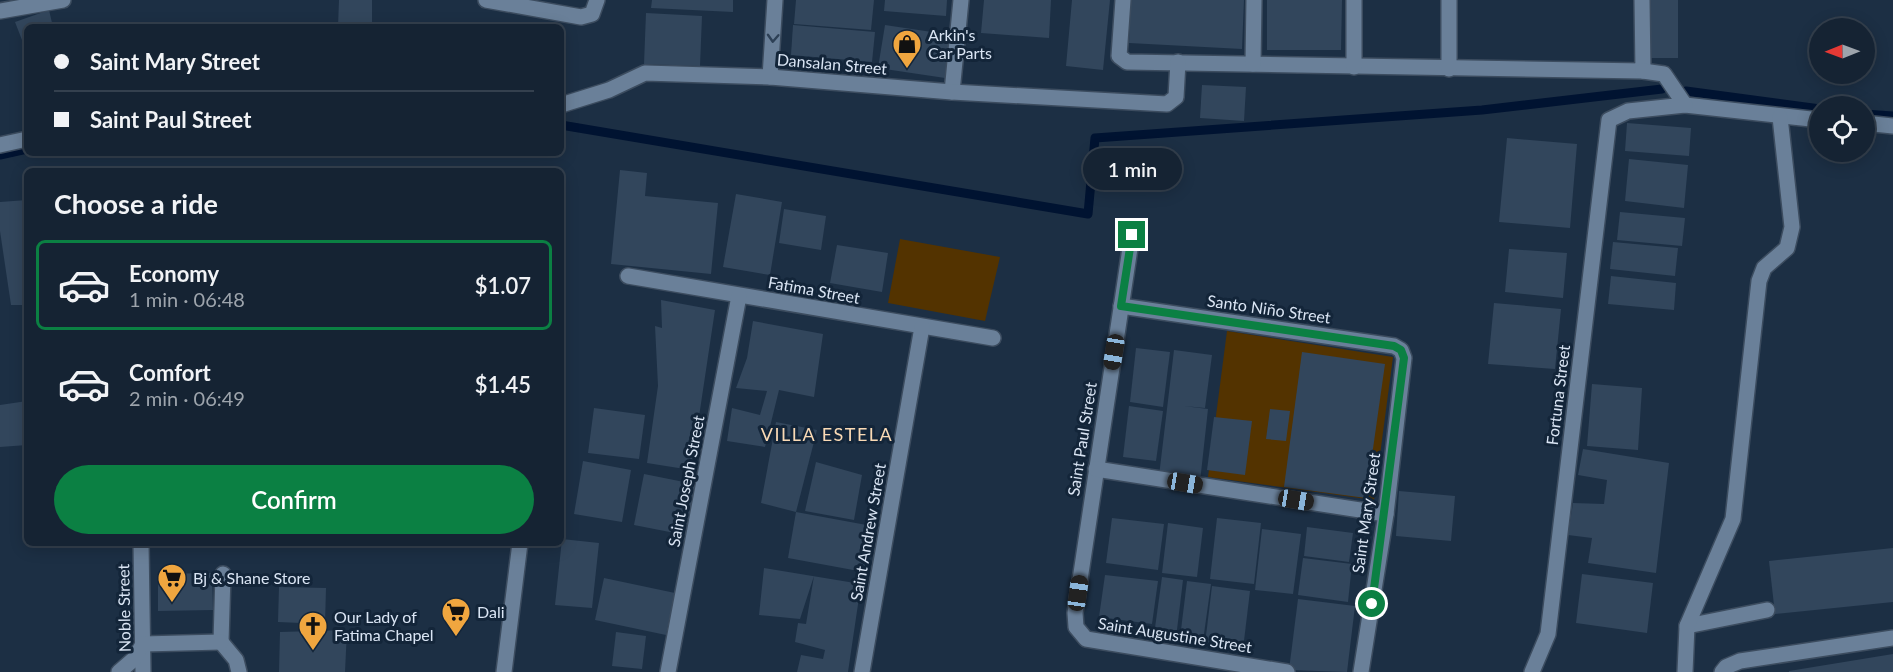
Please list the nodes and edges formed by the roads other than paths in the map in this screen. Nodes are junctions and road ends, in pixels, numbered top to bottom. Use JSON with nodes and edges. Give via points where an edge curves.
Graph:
{"nodes":[{"id":1,"x":63,"y":0,"type":"edge"},
{"id":2,"x":486,"y":0,"type":"edge"},
{"id":3,"x":775,"y":0,"type":"edge"},
{"id":4,"x":961,"y":0,"type":"edge"},
{"id":5,"x":1123,"y":0,"type":"edge"},
{"id":6,"x":1254,"y":0,"type":"edge"},
{"id":7,"x":1354,"y":0,"type":"edge"},
{"id":8,"x":1449,"y":0,"type":"edge"},
{"id":9,"x":1642,"y":0,"type":"edge"},
{"id":10,"x":594,"y":7,"type":"edge"},
{"id":11,"x":0,"y":11,"type":"edge"},
{"id":12,"x":1178,"y":62,"type":"junction"},
{"id":13,"x":1253,"y":63,"type":"junction"},
{"id":14,"x":1354,"y":67,"type":"junction"},
{"id":15,"x":1449,"y":69,"type":"junction"},
{"id":16,"x":1643,"y":71,"type":"junction"},
{"id":17,"x":770,"y":77,"type":"junction"},
{"id":18,"x":951,"y":92,"type":"junction"},
{"id":19,"x":564,"y":104,"type":"edge"},
{"id":20,"x":1685,"y":105,"type":"junction"},
{"id":21,"x":1780,"y":117,"type":"junction"},
{"id":22,"x":1809,"y":119,"type":"edge"},
{"id":23,"x":1875,"y":124,"type":"edge"},
{"id":24,"x":1893,"y":126,"type":"edge"},
{"id":25,"x":24,"y":140,"type":"edge"},
{"id":26,"x":0,"y":145,"type":"edge"},
{"id":27,"x":1132,"y":235,"type":"dead end"},
{"id":28,"x":628,"y":276,"type":"dead end"},
{"id":29,"x":739,"y":296,"type":"junction"},
{"id":30,"x":1121,"y":306,"type":"junction"},
{"id":31,"x":922,"y":327,"type":"junction"},
{"id":32,"x":993,"y":338,"type":"dead end"},
{"id":33,"x":1404,"y":358,"type":"joint"},
{"id":34,"x":1096,"y":469,"type":"junction"},
{"id":35,"x":1386,"y":514,"type":"junction"},
{"id":36,"x":141,"y":546,"type":"edge"},
{"id":37,"x":520,"y":546,"type":"edge"},
{"id":38,"x":223,"y":574,"type":"dead end"},
{"id":39,"x":1767,"y":610,"type":"dead end"},
{"id":40,"x":1076,"y":613,"type":"joint"},
{"id":41,"x":1688,"y":626,"type":"junction"},
{"id":42,"x":1893,"y":638,"type":"edge"},
{"id":43,"x":221,"y":642,"type":"junction"},
{"id":44,"x":143,"y":644,"type":"junction"},
{"id":45,"x":119,"y":672,"type":"edge"},
{"id":46,"x":143,"y":672,"type":"edge"},
{"id":47,"x":239,"y":672,"type":"edge"},
{"id":48,"x":504,"y":672,"type":"edge"},
{"id":49,"x":668,"y":672,"type":"edge"},
{"id":50,"x":862,"y":672,"type":"edge"},
{"id":51,"x":1287,"y":672,"type":"edge"},
{"id":52,"x":1361,"y":672,"type":"edge"},
{"id":53,"x":1532,"y":672,"type":"edge"},
{"id":54,"x":1685,"y":672,"type":"edge"},
{"id":55,"x":1722,"y":672,"type":"edge"}],
"edges":[{"from":1,"to":11,"type":"street"},
{"from":2,"to":10,"type":"street","via":[[581,17]]},
{"from":3,"to":17,"type":"street","one_way":true},
{"from":4,"to":18,"type":"street"},
{"from":5,"to":12,"type":"street","via":[[1121,60]]},
{"from":6,"to":13,"type":"street"},
{"from":7,"to":14,"type":"street"},
{"from":8,"to":15,"type":"street"},
{"from":9,"to":16,"type":"street"},
{"from":12,"to":13,"type":"street"},
{"from":12,"to":18,"type":"street","name":"Dansalan Street","via":[[1176,97],[1167,104]]},
{"from":13,"to":14,"type":"street"},
{"from":14,"to":15,"type":"street"},
{"from":15,"to":16,"type":"street"},
{"from":16,"to":20,"type":"street","via":[[1664,74]]},
{"from":17,"to":18,"type":"street","name":"Dansalan Street"},
{"from":17,"to":19,"type":"street","name":"Dansalan Street","via":[[645,73]]},
{"from":20,"to":21,"type":"street"},
{"from":20,"to":53,"type":"street","name":"Fortuna Street","via":[[1628,111],[1609,120],[1548,634]]},
{"from":21,"to":22,"type":"street"},
{"from":21,"to":41,"type":"street","via":[[1792,227],[1787,248],[1764,268],[1759,281],[1733,519]]},
{"from":23,"to":24,"type":"street"},
{"from":25,"to":26,"type":"street"},
{"from":27,"to":30,"type":"street","name":"Saint Paul Street"},
{"from":28,"to":29,"type":"street","name":"Fatima Street"},
{"from":29,"to":31,"type":"street","name":"Fatima Street"},
{"from":29,"to":49,"type":"street","name":"Saint Joseph Street"},
{"from":30,"to":33,"type":"street","name":"Santo Niño Street","via":[[1394,346]]},
{"from":30,"to":34,"type":"street","name":"Saint Paul Street"},
{"from":31,"to":32,"type":"street","name":"Fatima Street"},
{"from":31,"to":50,"type":"street","name":"Saint Andrew Street"},
{"from":33,"to":35,"type":"street","name":"Saint Mary Street"},
{"from":34,"to":35,"type":"street"},
{"from":34,"to":40,"type":"street","name":"Saint Paul Street"},
{"from":35,"to":52,"type":"street","name":"Saint Mary Street"},
{"from":36,"to":44,"type":"street","name":"Noble Street"},
{"from":37,"to":48,"type":"street"},
{"from":38,"to":43,"type":"street"},
{"from":39,"to":41,"type":"street"},
{"from":40,"to":51,"type":"street","name":"Saint Augustine Street","via":[[1076,627],[1086,639]]},
{"from":41,"to":54,"type":"street"},
{"from":42,"to":55,"type":"street","via":[[1740,661]]},
{"from":43,"to":44,"type":"street"},
{"from":43,"to":47,"type":"street","via":[[236,660]]},
{"from":44,"to":45,"type":"street"},
{"from":44,"to":46,"type":"street","name":"Noble Street"}]}
